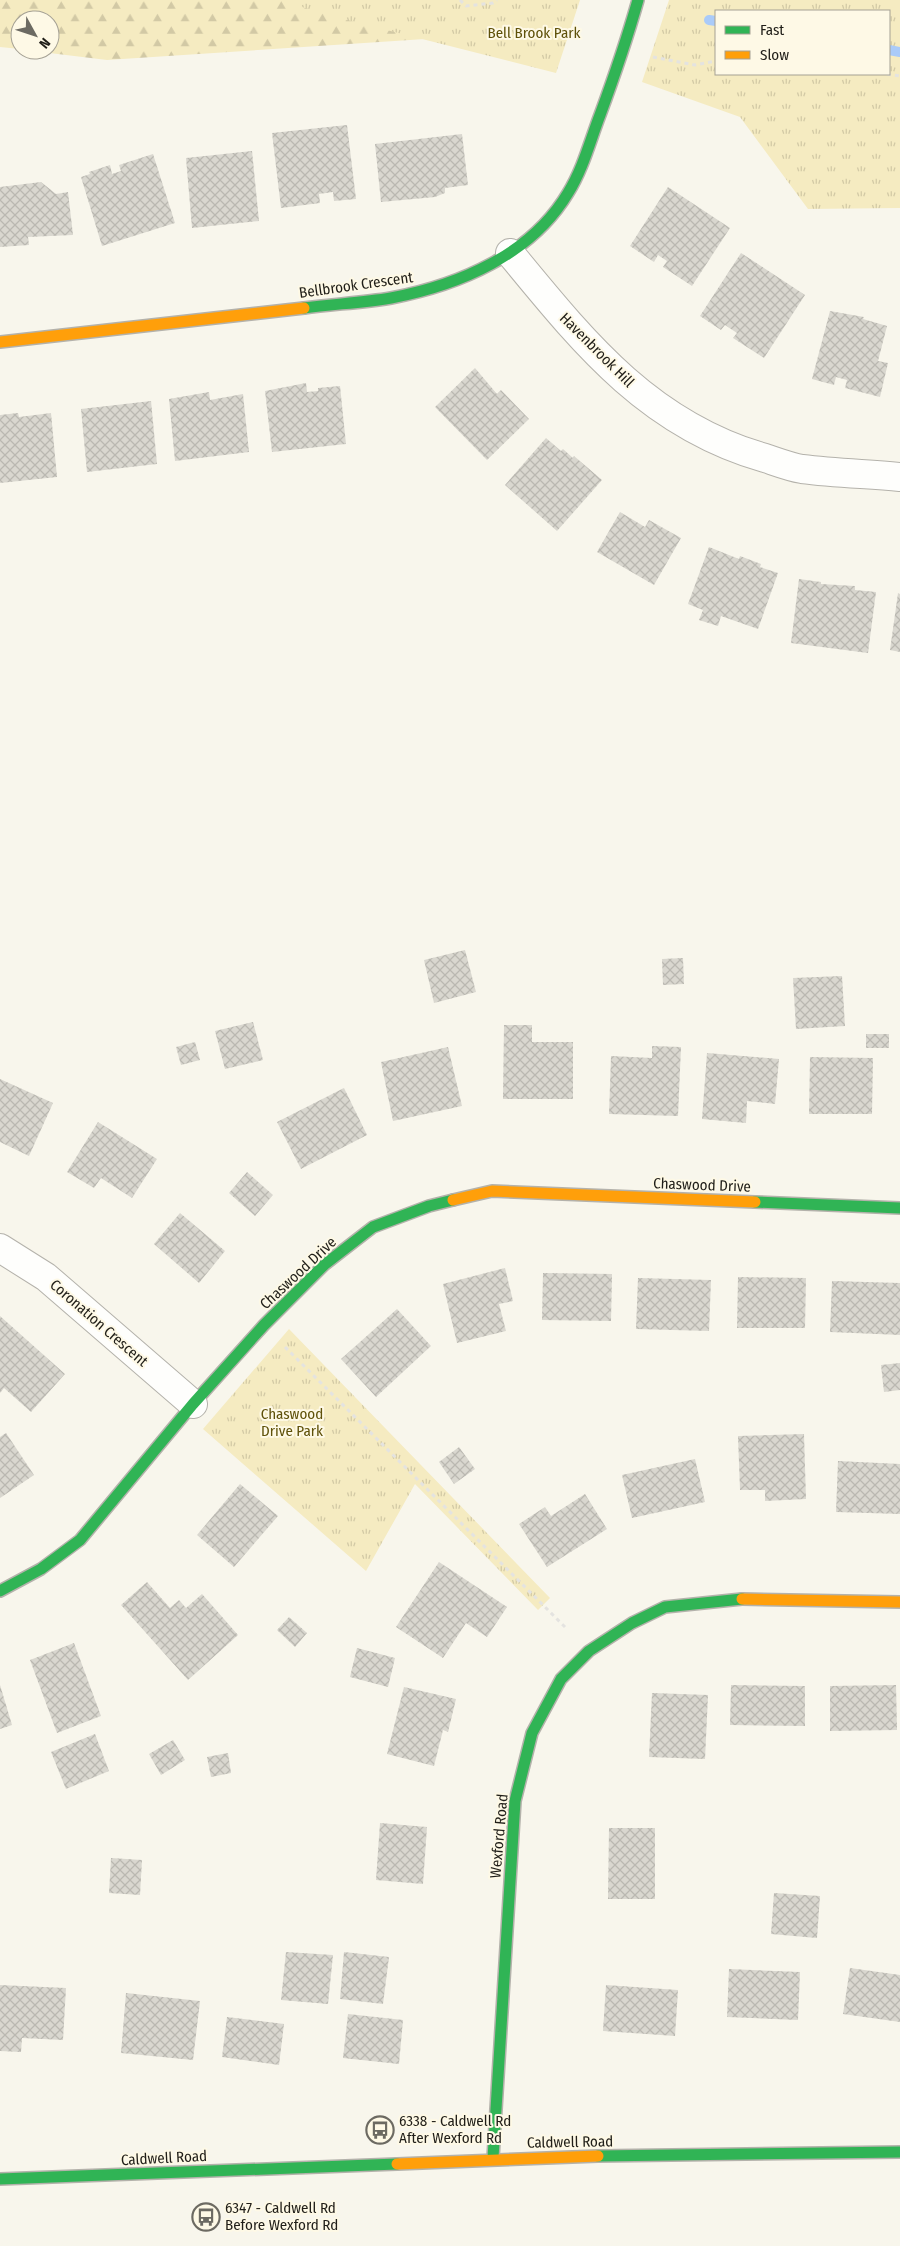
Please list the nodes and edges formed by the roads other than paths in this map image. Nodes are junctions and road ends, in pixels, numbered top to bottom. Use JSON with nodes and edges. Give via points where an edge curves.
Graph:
{"nodes":[{"id":1,"x":638,"y":0,"type":"edge"},
{"id":2,"x":510,"y":253,"type":"junction"},
{"id":3,"x":0,"y":342,"type":"edge"},
{"id":4,"x":900,"y":477,"type":"edge"},
{"id":5,"x":900,"y":1208,"type":"edge"},
{"id":6,"x":0,"y":1248,"type":"edge"},
{"id":7,"x":193,"y":1404,"type":"junction"},
{"id":8,"x":0,"y":1591,"type":"edge"},
{"id":9,"x":900,"y":1602,"type":"edge"},
{"id":10,"x":900,"y":2152,"type":"edge"},
{"id":11,"x":493,"y":2158,"type":"junction"},
{"id":12,"x":0,"y":2178,"type":"edge"}],
"edges":[{"from":1,"to":2,"type":"street","name":"Bellbrook Crescent","via":[[582,165],[565,199],[536,232]]},
{"from":2,"to":3,"type":"street","name":"Bellbrook Crescent","via":[[446,285],[390,298]]},
{"from":2,"to":4,"type":"street","name":"Havenbrook Hill","via":[[578,334],[623,380],[671,416],[736,450],[800,468]]},
{"from":5,"to":7,"type":"street","name":"Chaswood Drive","via":[[492,1191],[429,1206],[373,1227],[324,1265]]},
{"from":6,"to":7,"type":"street","name":"Coronation Crescent","via":[[46,1277]]},
{"from":7,"to":8,"type":"street","name":"Chaswood Drive","via":[[80,1540],[41,1569]]},
{"from":9,"to":11,"type":"street","name":"Wexford Road","via":[[728,1599],[665,1607],[632,1622],[589,1651],[561,1679],[532,1733],[515,1801]]},
{"from":10,"to":11,"type":"street","name":"Caldwell Road"},
{"from":11,"to":12,"type":"street","name":"Caldwell Road","via":[[116,2176]]}]}
